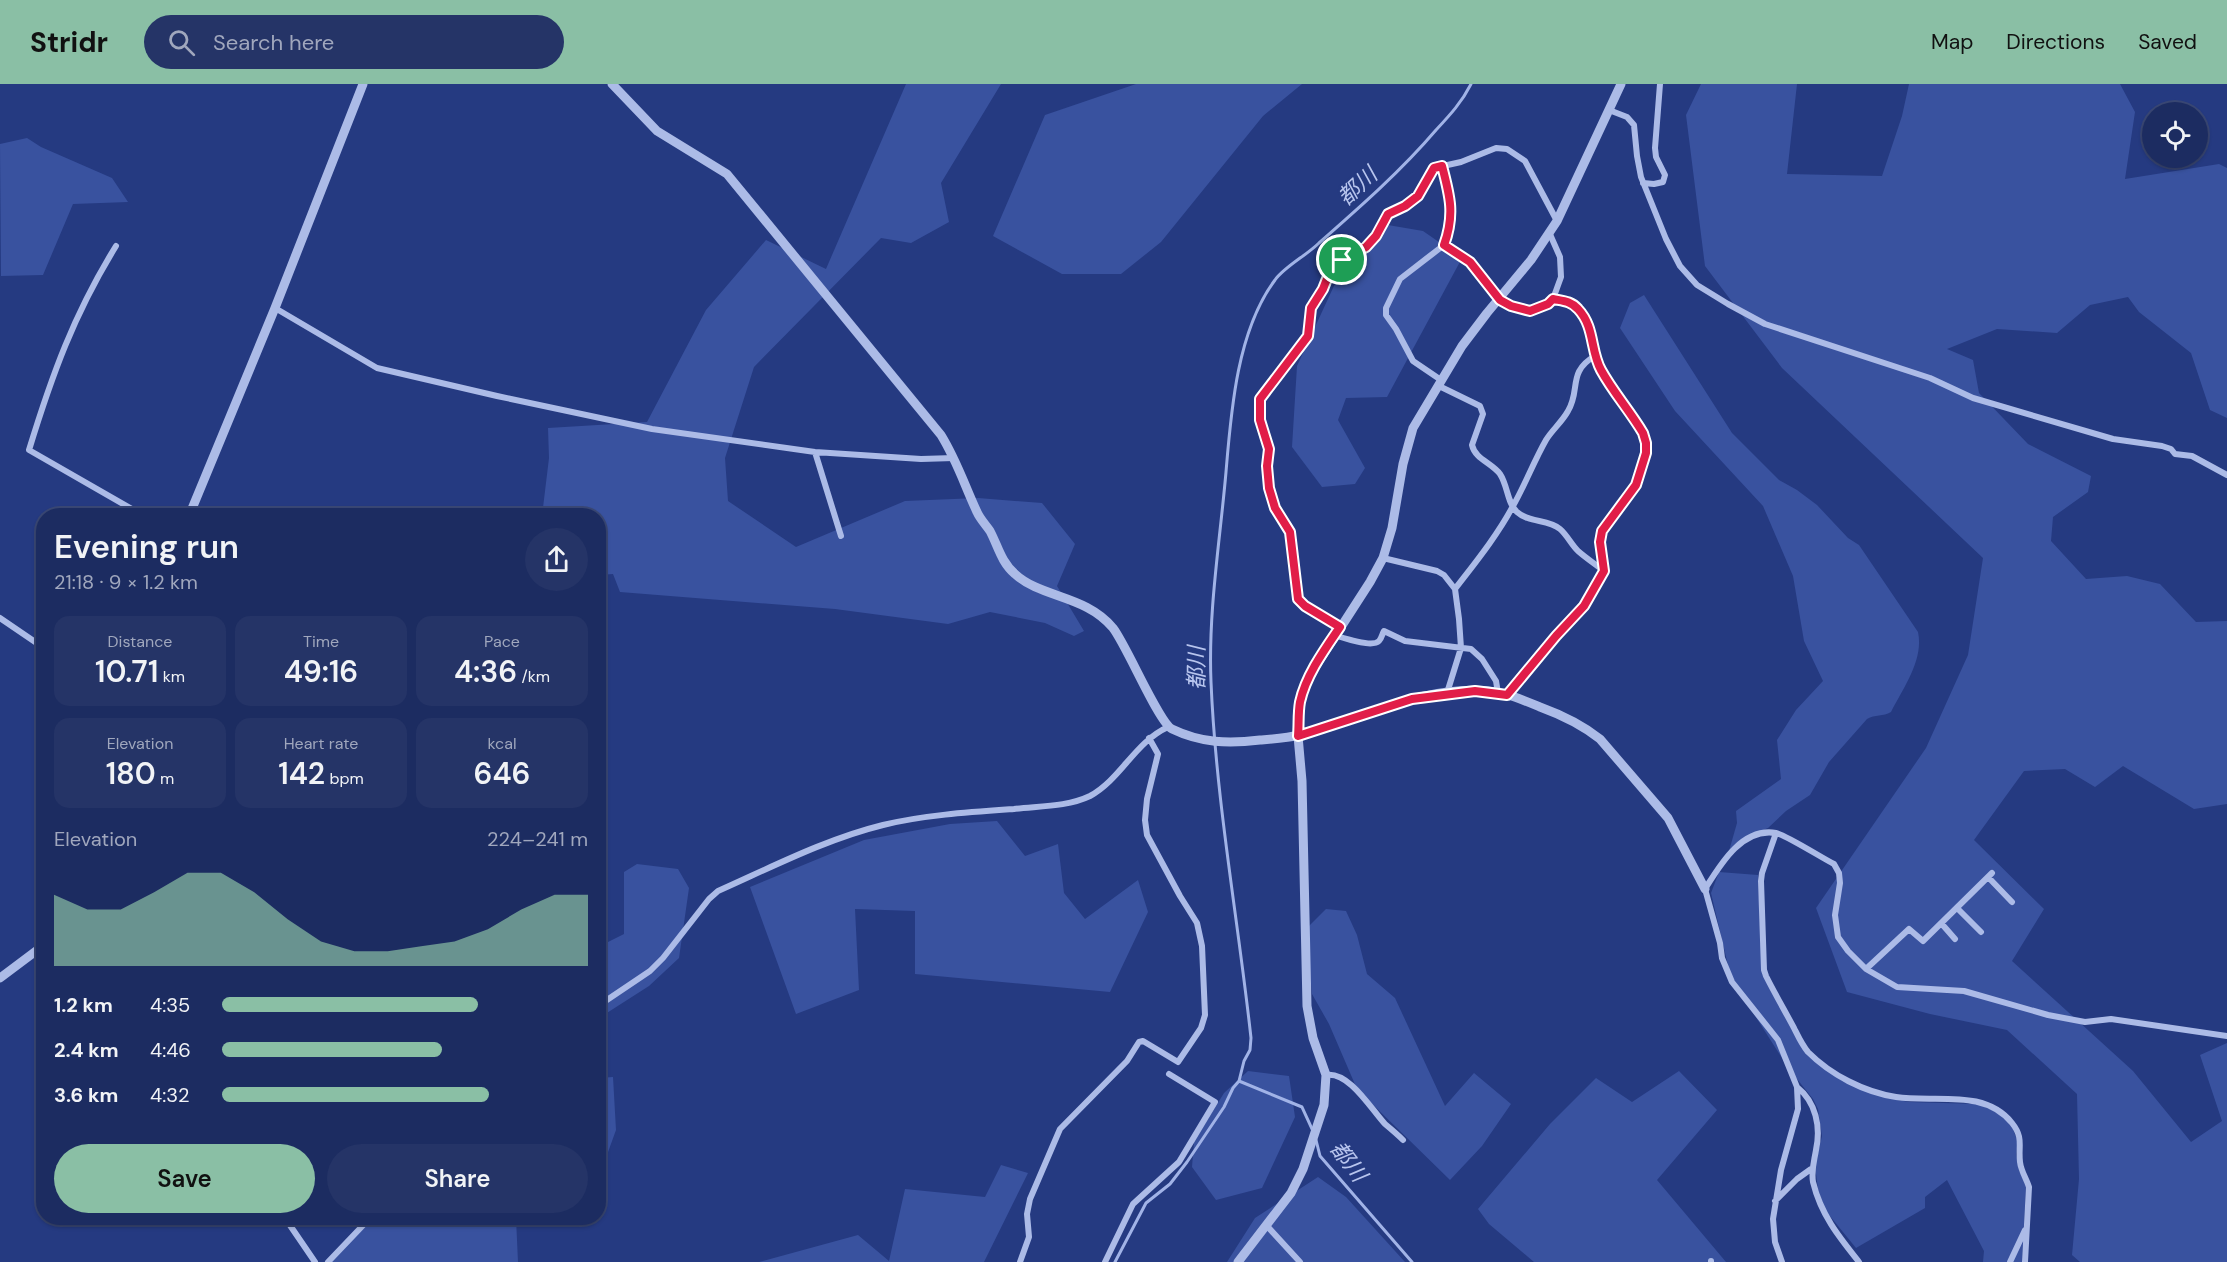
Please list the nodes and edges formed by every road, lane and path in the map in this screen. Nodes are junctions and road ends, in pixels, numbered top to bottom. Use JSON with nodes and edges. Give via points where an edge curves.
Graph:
{"nodes":[{"id":1,"x":363,"y":84,"type":"edge"},
{"id":2,"x":612,"y":84,"type":"edge"},
{"id":3,"x":1621,"y":84,"type":"edge"},
{"id":4,"x":1660,"y":84,"type":"edge"},
{"id":5,"x":1609,"y":110,"type":"junction"},
{"id":6,"x":1442,"y":166,"type":"junction"},
{"id":7,"x":1644,"y":183,"type":"junction"},
{"id":8,"x":1557,"y":221,"type":"junction"},
{"id":9,"x":1549,"y":232,"type":"junction"},
{"id":10,"x":1444,"y":245,"type":"junction"},
{"id":11,"x":116,"y":246,"type":"dead end"},
{"id":12,"x":1553,"y":299,"type":"junction"},
{"id":13,"x":1500,"y":300,"type":"junction"},
{"id":14,"x":275,"y":308,"type":"junction"},
{"id":15,"x":1596,"y":356,"type":"junction"},
{"id":16,"x":1440,"y":383,"type":"junction"},
{"id":17,"x":815,"y":452,"type":"junction"},
{"id":18,"x":956,"y":458,"type":"junction"},
{"id":19,"x":2227,"y":475,"type":"edge"},
{"id":20,"x":1513,"y":507,"type":"junction"},
{"id":21,"x":130,"y":508,"type":"edge"},
{"id":22,"x":192,"y":508,"type":"edge"},
{"id":23,"x":841,"y":537,"type":"dead end"},
{"id":24,"x":1383,"y":558,"type":"junction"},
{"id":25,"x":1604,"y":571,"type":"junction"},
{"id":26,"x":1455,"y":589,"type":"junction"},
{"id":27,"x":0,"y":618,"type":"edge"},
{"id":28,"x":1337,"y":631,"type":"junction"},
{"id":29,"x":36,"y":643,"type":"edge"},
{"id":30,"x":1461,"y":648,"type":"junction"},
{"id":31,"x":1447,"y":693,"type":"junction"},
{"id":32,"x":1503,"y":694,"type":"junction"},
{"id":33,"x":1168,"y":727,"type":"junction"},
{"id":34,"x":1298,"y":736,"type":"junction"},
{"id":35,"x":1149,"y":738,"type":"junction"},
{"id":36,"x":1776,"y":833,"type":"junction"},
{"id":37,"x":1705,"y":888,"type":"junction"},
{"id":38,"x":2012,"y":902,"type":"dead end"},
{"id":39,"x":1957,"y":908,"type":"junction"},
{"id":40,"x":1941,"y":924,"type":"junction"},
{"id":41,"x":1981,"y":932,"type":"dead end"},
{"id":42,"x":1955,"y":939,"type":"dead end"},
{"id":43,"x":36,"y":951,"type":"edge"},
{"id":44,"x":1866,"y":969,"type":"junction"},
{"id":45,"x":0,"y":978,"type":"edge"},
{"id":46,"x":606,"y":1000,"type":"edge"},
{"id":47,"x":2227,"y":1035,"type":"edge"},
{"id":48,"x":1169,"y":1074,"type":"dead end"},
{"id":49,"x":1326,"y":1075,"type":"junction"},
{"id":50,"x":1797,"y":1087,"type":"junction"},
{"id":51,"x":1403,"y":1140,"type":"dead end"},
{"id":52,"x":1811,"y":1169,"type":"junction"},
{"id":53,"x":1775,"y":1201,"type":"junction"},
{"id":54,"x":290,"y":1225,"type":"edge"},
{"id":55,"x":363,"y":1225,"type":"edge"},
{"id":56,"x":1267,"y":1226,"type":"junction"},
{"id":57,"x":2027,"y":1227,"type":"junction"},
{"id":58,"x":315,"y":1262,"type":"edge"},
{"id":59,"x":328,"y":1262,"type":"edge"},
{"id":60,"x":1020,"y":1262,"type":"edge"},
{"id":61,"x":1105,"y":1262,"type":"edge"},
{"id":62,"x":1238,"y":1262,"type":"edge"},
{"id":63,"x":1300,"y":1262,"type":"edge"},
{"id":64,"x":1782,"y":1262,"type":"edge"},
{"id":65,"x":1859,"y":1262,"type":"edge"},
{"id":66,"x":2010,"y":1262,"type":"edge"},
{"id":67,"x":2025,"y":1262,"type":"edge"}],
"edges":[{"from":1,"to":14,"type":"street"},
{"from":2,"to":18,"type":"street","via":[[657,131],[727,174]]},
{"from":3,"to":5,"type":"street"},
{"from":4,"to":7,"type":"street","via":[[1655,148],[1665,175],[1662,182]]},
{"from":5,"to":7,"type":"street","via":[[1627,117],[1634,125],[1636,156]]},
{"from":5,"to":8,"type":"street"},
{"from":6,"to":8,"type":"street","via":[[1496,148],[1508,149],[1525,160]]},
{"from":6,"to":10,"type":"street","via":[[1452,206]]},
{"from":6,"to":28,"type":"street","via":[[1434,168],[1418,196],[1388,214],[1366,247],[1332,266],[1311,308],[1308,336],[1260,399],[1260,420],[1269,449],[1269,488],[1275,508],[1290,532],[1298,599]]},
{"from":7,"to":19,"type":"street","via":[[1680,266],[1697,285],[1766,324],[1930,378],[1973,398],[2113,439],[2171,449]]},
{"from":8,"to":9,"type":"street"},
{"from":9,"to":12,"type":"street","via":[[1562,270]]},
{"from":9,"to":13,"type":"street"},
{"from":10,"to":13,"type":"street","via":[[1470,262]]},
{"from":10,"to":16,"type":"street","via":[[1400,279],[1386,308],[1388,320],[1413,361]]},
{"from":11,"to":21,"type":"street","via":[[94,280],[62,349],[29,450]]},
{"from":12,"to":13,"type":"street","via":[[1530,311]]},
{"from":12,"to":15,"type":"street","via":[[1571,302],[1580,310],[1592,335]]},
{"from":13,"to":16,"type":"street","via":[[1487,312]]},
{"from":14,"to":17,"type":"street","via":[[377,368],[652,429]]},
{"from":14,"to":22,"type":"street"},
{"from":15,"to":20,"type":"street","via":[[1579,370],[1570,409],[1545,442]]},
{"from":15,"to":25,"type":"street","via":[[1646,443],[1636,485],[1602,531]]},
{"from":16,"to":20,"type":"street","via":[[1480,406],[1483,414],[1473,450],[1502,477]]},
{"from":16,"to":24,"type":"street","via":[[1413,428]]},
{"from":17,"to":18,"type":"street"},
{"from":17,"to":23,"type":"street"},
{"from":18,"to":33,"type":"street","via":[[978,515],[1006,564],[1024,581],[1078,603],[1112,627]]},
{"from":20,"to":25,"type":"street","via":[[1524,517],[1560,529]]},
{"from":20,"to":26,"type":"street"},
{"from":24,"to":26,"type":"street","via":[[1437,571]]},
{"from":24,"to":28,"type":"street"},
{"from":25,"to":32,"type":"street","via":[[1584,606]]},
{"from":26,"to":30,"type":"street"},
{"from":27,"to":29,"type":"street"},
{"from":28,"to":30,"type":"street","via":[[1363,643],[1380,640],[1384,631],[1405,641]]},
{"from":28,"to":34,"type":"street","via":[[1304,691]]},
{"from":30,"to":31,"type":"street"},
{"from":30,"to":32,"type":"street","via":[[1482,659]]},
{"from":31,"to":32,"type":"street"},
{"from":31,"to":34,"type":"street","via":[[1398,702]]},
{"from":32,"to":37,"type":"street","via":[[1567,717],[1600,739],[1668,818]]},
{"from":33,"to":34,"type":"street","via":[[1190,737],[1222,743]]},
{"from":33,"to":35,"type":"street"},
{"from":34,"to":49,"type":"street","via":[[1307,1005]]},
{"from":35,"to":46,"type":"street","via":[[1090,796],[1058,805],[883,825],[826,843],[718,891],[663,958]]},
{"from":35,"to":60,"type":"street","via":[[1158,754],[1147,799],[1147,835],[1197,923],[1205,1015],[1198,1034],[1178,1062],[1139,1042],[1127,1061],[1060,1129],[1030,1199],[1029,1237]]},
{"from":36,"to":37,"type":"street","via":[[1747,839],[1724,858]]},
{"from":36,"to":44,"type":"street","via":[[1834,864],[1840,883],[1835,915],[1838,937]]},
{"from":36,"to":57,"type":"street","via":[[1761,881],[1764,969],[1805,1048],[1847,1080],[1871,1091],[1908,1099],[1976,1101],[1996,1108],[2013,1124],[2021,1145],[2019,1160],[2029,1187]]},
{"from":37,"to":50,"type":"street","via":[[1731,982],[1778,1040]]},
{"from":38,"to":39,"type":"street","via":[[1990,875]]},
{"from":39,"to":40,"type":"street"},
{"from":39,"to":41,"type":"street"},
{"from":40,"to":42,"type":"street"},
{"from":40,"to":44,"type":"street","via":[[1923,941],[1909,929]]},
{"from":43,"to":45,"type":"street"},
{"from":44,"to":47,"type":"street","via":[[1897,987],[1964,991],[2074,1020],[2111,1019]]},
{"from":48,"to":61,"type":"street","via":[[1215,1102],[1179,1162],[1133,1204]]},
{"from":49,"to":51,"type":"street","via":[[1333,1074],[1351,1084]]},
{"from":49,"to":56,"type":"street","via":[[1324,1105],[1303,1168]]},
{"from":50,"to":52,"type":"street","via":[[1806,1094],[1817,1122]]},
{"from":50,"to":53,"type":"street","via":[[1798,1109]]},
{"from":52,"to":53,"type":"street"},
{"from":52,"to":65,"type":"street","via":[[1823,1213]]},
{"from":53,"to":64,"type":"street","via":[[1775,1242]]},
{"from":54,"to":58,"type":"street"},
{"from":55,"to":59,"type":"street"},
{"from":56,"to":62,"type":"street"},
{"from":56,"to":63,"type":"street"},
{"from":57,"to":66,"type":"street"},
{"from":57,"to":67,"type":"street"}]}
